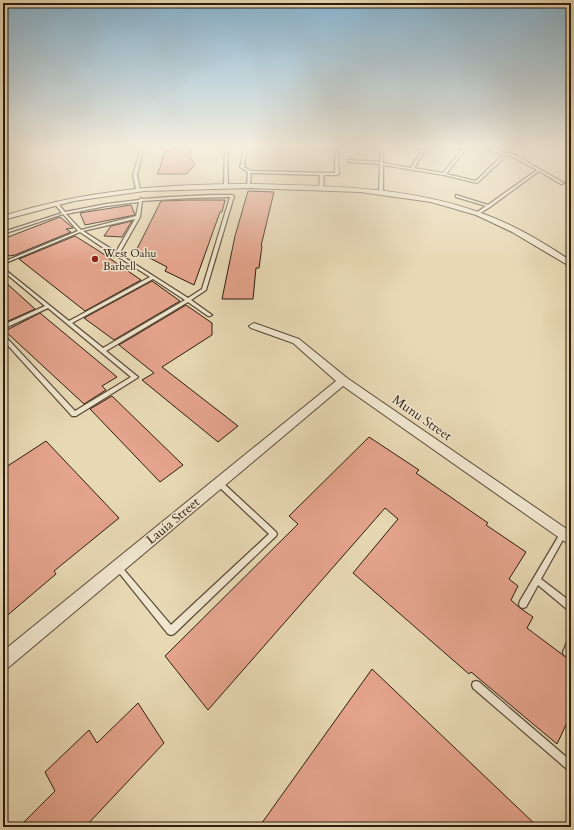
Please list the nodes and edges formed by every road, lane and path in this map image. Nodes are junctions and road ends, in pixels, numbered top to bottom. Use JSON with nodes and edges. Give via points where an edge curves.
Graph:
{"nodes":[{"id":1,"x":137,"y":185,"type":"edge"},
{"id":2,"x":226,"y":185,"type":"joint"},
{"id":3,"x":321,"y":185,"type":"edge"},
{"id":4,"x":381,"y":185,"type":"edge"},
{"id":5,"x":519,"y":185,"type":"edge"},
{"id":6,"x":248,"y":186,"type":"joint"},
{"id":7,"x":321,"y":188,"type":"junction"},
{"id":8,"x":138,"y":189,"type":"junction"},
{"id":9,"x":381,"y":192,"type":"junction"},
{"id":10,"x":457,"y":196,"type":"dead end"},
{"id":11,"x":141,"y":199,"type":"junction"},
{"id":12,"x":56,"y":203,"type":"junction"},
{"id":13,"x":489,"y":206,"type":"junction"},
{"id":14,"x":64,"y":214,"type":"junction"},
{"id":15,"x":477,"y":214,"type":"junction"},
{"id":16,"x":138,"y":217,"type":"junction"},
{"id":17,"x":3,"y":218,"type":"edge"},
{"id":18,"x":80,"y":231,"type":"junction"},
{"id":19,"x":3,"y":233,"type":"edge"},
{"id":20,"x":116,"y":255,"type":"junction"},
{"id":21,"x":3,"y":263,"type":"edge"},
{"id":22,"x":571,"y":265,"type":"edge"},
{"id":23,"x":3,"y":269,"type":"edge"},
{"id":24,"x":152,"y":278,"type":"junction"},
{"id":25,"x":188,"y":300,"type":"junction"},
{"id":26,"x":48,"y":306,"type":"junction"},
{"id":27,"x":210,"y":315,"type":"dead end"},
{"id":28,"x":70,"y":322,"type":"junction"},
{"id":29,"x":254,"y":326,"type":"dead end"},
{"id":30,"x":3,"y":327,"type":"edge"},
{"id":31,"x":3,"y":337,"type":"edge"},
{"id":32,"x":103,"y":350,"type":"junction"},
{"id":33,"x":343,"y":381,"type":"junction"},
{"id":34,"x":219,"y":482,"type":"junction"},
{"id":35,"x":567,"y":537,"type":"edge"},
{"id":36,"x":118,"y":567,"type":"junction"},
{"id":37,"x":537,"y":580,"type":"junction"},
{"id":38,"x":523,"y":604,"type":"dead end"},
{"id":39,"x":571,"y":607,"type":"edge"},
{"id":40,"x":571,"y":643,"type":"edge"},
{"id":41,"x":567,"y":652,"type":"dead end"},
{"id":42,"x":3,"y":661,"type":"edge"},
{"id":43,"x":476,"y":685,"type":"dead end"},
{"id":44,"x":571,"y":767,"type":"edge"}],
"edges":[{"from":1,"to":8,"type":"lane"},
{"from":2,"to":6,"type":"street"},
{"from":2,"to":8,"type":"street"},
{"from":3,"to":7,"type":"lane"},
{"from":4,"to":9,"type":"lane"},
{"from":5,"to":13,"type":"lane"},
{"from":6,"to":7,"type":"street"},
{"from":7,"to":9,"type":"street"},
{"from":8,"to":12,"type":"street"},
{"from":9,"to":15,"type":"street","via":[[430,201]]},
{"from":10,"to":13,"type":"lane"},
{"from":11,"to":14,"type":"lane"},
{"from":11,"to":16,"type":"lane"},
{"from":11,"to":25,"type":"lane","via":[[232,196],[204,290]]},
{"from":12,"to":14,"type":"lane"},
{"from":12,"to":17,"type":"street"},
{"from":13,"to":15,"type":"lane"},
{"from":14,"to":18,"type":"lane"},
{"from":14,"to":19,"type":"lane"},
{"from":15,"to":22,"type":"street","via":[[528,237]]},
{"from":16,"to":18,"type":"lane"},
{"from":16,"to":20,"type":"lane"},
{"from":18,"to":20,"type":"lane"},
{"from":18,"to":21,"type":"lane"},
{"from":20,"to":24,"type":"lane"},
{"from":23,"to":26,"type":"lane"},
{"from":24,"to":25,"type":"lane"},
{"from":24,"to":28,"type":"lane"},
{"from":25,"to":27,"type":"lane"},
{"from":25,"to":32,"type":"lane"},
{"from":26,"to":28,"type":"lane"},
{"from":26,"to":30,"type":"lane"},
{"from":28,"to":32,"type":"lane"},
{"from":29,"to":33,"type":"street","name":"Munu Street","via":[[296,341]]},
{"from":31,"to":32,"type":"lane","via":[[74,414],[135,376]]},
{"from":33,"to":34,"type":"street","name":"Lauia Street"},
{"from":33,"to":35,"type":"street","name":"Munu Street"},
{"from":34,"to":36,"type":"street","name":"Lauia Street"},
{"from":34,"to":36,"type":"lane","via":[[274,534],[171,631]]},
{"from":35,"to":37,"type":"lane"},
{"from":36,"to":42,"type":"street","name":"Lauia Street"},
{"from":37,"to":38,"type":"lane"},
{"from":37,"to":39,"type":"lane"},
{"from":40,"to":41,"type":"lane"},
{"from":43,"to":44,"type":"lane"}]}
